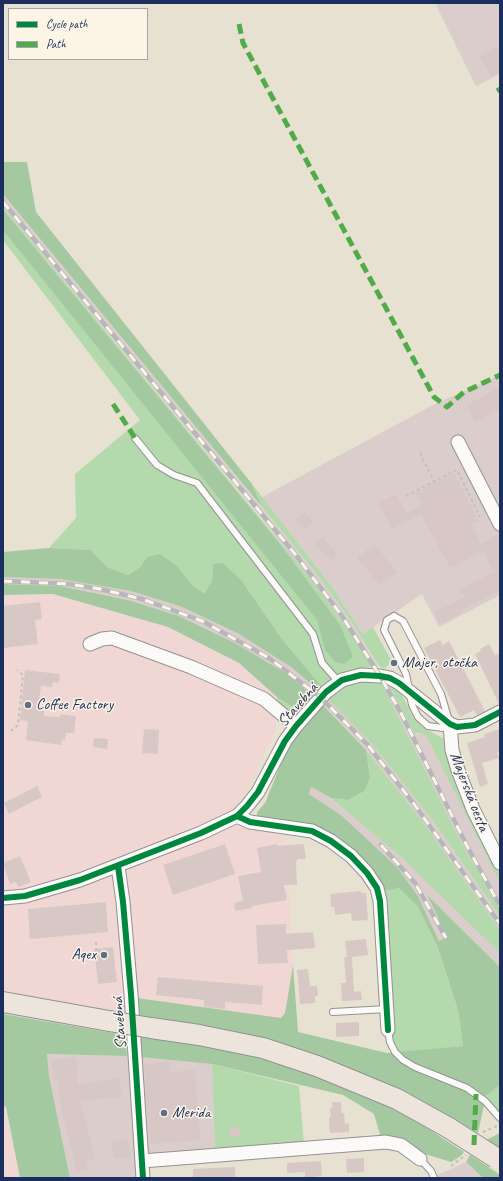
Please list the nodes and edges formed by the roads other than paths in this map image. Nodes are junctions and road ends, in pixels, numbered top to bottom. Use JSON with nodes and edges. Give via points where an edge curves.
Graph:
{"nodes":[{"id":1,"x":135,"y":438,"type":"dead end"},
{"id":2,"x":458,"y":442,"type":"dead end"},
{"id":3,"x":500,"y":524,"type":"edge"},
{"id":4,"x":90,"y":644,"type":"dead end"},
{"id":5,"x":339,"y":682,"type":"junction"},
{"id":6,"x":410,"y":692,"type":"junction"},
{"id":7,"x":500,"y":712,"type":"edge"},
{"id":8,"x":450,"y":724,"type":"junction"},
{"id":9,"x":296,"y":726,"type":"junction"},
{"id":10,"x":237,"y":816,"type":"junction"},
{"id":11,"x":500,"y":863,"type":"edge"},
{"id":12,"x":118,"y":866,"type":"junction"},
{"id":13,"x":3,"y":898,"type":"edge"},
{"id":14,"x":3,"y":1002,"type":"edge"},
{"id":15,"x":387,"y":1009,"type":"junction"},
{"id":16,"x":333,"y":1012,"type":"dead end"},
{"id":17,"x":388,"y":1030,"type":"joint"},
{"id":18,"x":500,"y":1118,"type":"edge"},
{"id":19,"x":420,"y":1159,"type":"joint"},
{"id":20,"x":498,"y":1159,"type":"edge"},
{"id":21,"x":142,"y":1161,"type":"junction"},
{"id":22,"x":143,"y":1178,"type":"edge"},
{"id":23,"x":434,"y":1178,"type":"edge"}],
"edges":[{"from":1,"to":5,"type":"lane","via":[[157,465],[197,483],[313,634],[322,663]]},
{"from":2,"to":3,"type":"street"},
{"from":4,"to":9,"type":"street","via":[[112,638],[191,667],[264,699]]},
{"from":5,"to":6,"type":"street","name":"Stavebná","via":[[361,675],[380,676],[399,683]]},
{"from":5,"to":9,"type":"street","name":"Stavebná","via":[[326,692]]},
{"from":6,"to":8,"type":"street","name":"Stavebná"},
{"from":6,"to":8,"type":"lane","via":[[406,674],[384,630],[387,620],[394,616],[402,622],[441,694]]},
{"from":7,"to":8,"type":"street","name":"Majerská cesta","via":[[470,726],[457,727]]},
{"from":8,"to":11,"type":"street","name":"Majerská cesta","via":[[452,750],[458,770],[473,809]]},
{"from":9,"to":10,"type":"street","name":"Stavebná","via":[[285,741],[258,792]]},
{"from":10,"to":12,"type":"street","name":"Stavebná","via":[[202,833]]},
{"from":10,"to":15,"type":"street","via":[[250,822],[312,831],[341,848],[367,873],[377,888],[380,901]]},
{"from":12,"to":13,"type":"street","name":"Stavebná","via":[[53,889]]},
{"from":12,"to":21,"type":"street","name":"Stavebná","via":[[130,986]]},
{"from":14,"to":20,"type":"main road","bridge":true,"via":[[262,1048],[317,1066],[397,1099]]},
{"from":15,"to":16,"type":"lane"},
{"from":15,"to":17,"type":"street"},
{"from":17,"to":18,"type":"lane","via":[[395,1052],[404,1060],[467,1088],[485,1101]]},
{"from":19,"to":21,"type":"street","via":[[401,1146],[386,1142]]},
{"from":19,"to":23,"type":"lane"},
{"from":21,"to":22,"type":"street","name":"Stavebná"}]}
